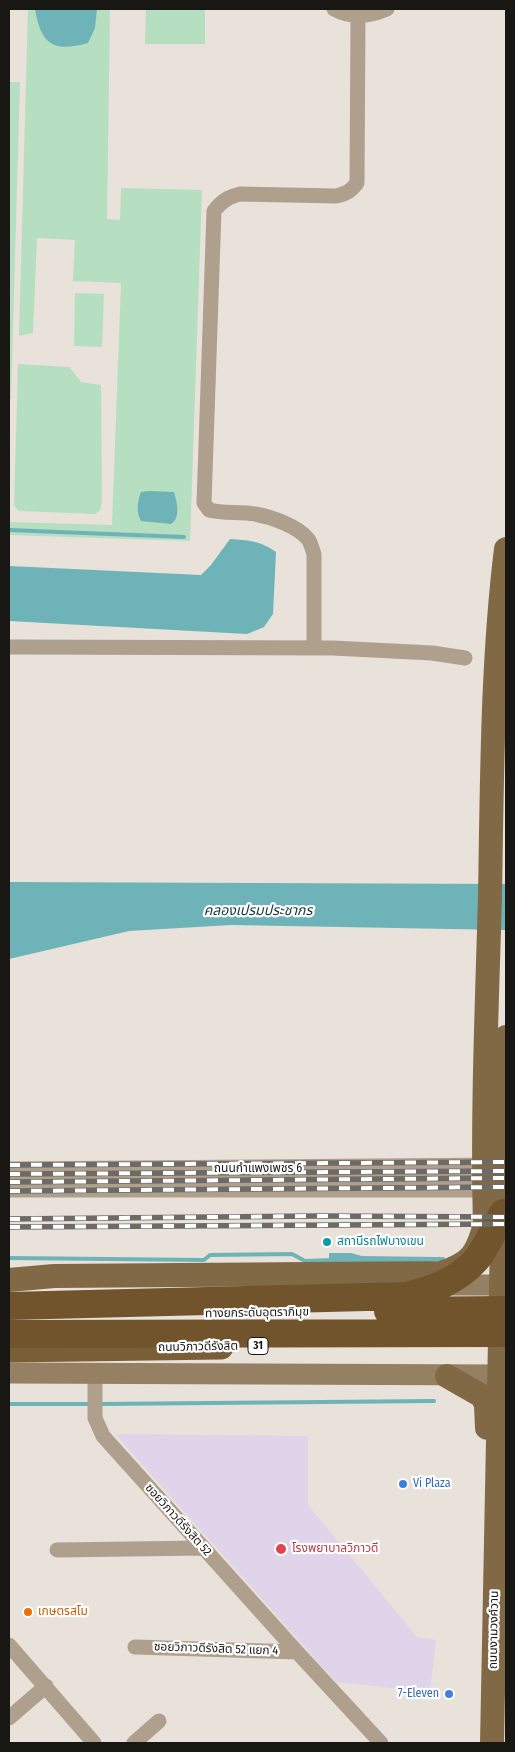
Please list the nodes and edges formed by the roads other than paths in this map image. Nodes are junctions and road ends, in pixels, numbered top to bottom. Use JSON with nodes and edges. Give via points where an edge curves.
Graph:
{"nodes":[{"id":1,"x":334,"y":9,"type":"edge"},
{"id":2,"x":388,"y":9,"type":"edge"},
{"id":3,"x":358,"y":16,"type":"junction"},
{"id":4,"x":506,"y":549,"type":"edge"},
{"id":5,"x":9,"y":647,"type":"edge"},
{"id":6,"x":314,"y":648,"type":"junction"},
{"id":7,"x":465,"y":658,"type":"dead end"},
{"id":8,"x":506,"y":1037,"type":"edge"},
{"id":9,"x":485,"y":1088,"type":"junction"},
{"id":10,"x":506,"y":1119,"type":"edge"},
{"id":11,"x":9,"y":1171,"type":"edge"},
{"id":12,"x":497,"y":1184,"type":"edge"},
{"id":13,"x":9,"y":1188,"type":"edge"},
{"id":14,"x":9,"y":1280,"type":"edge"},
{"id":15,"x":9,"y":1285,"type":"edge"},
{"id":16,"x":506,"y":1285,"type":"edge"},
{"id":17,"x":506,"y":1303,"type":"edge"},
{"id":18,"x":9,"y":1305,"type":"edge"},
{"id":19,"x":506,"y":1310,"type":"edge"},
{"id":20,"x":9,"y":1316,"type":"edge"},
{"id":21,"x":506,"y":1333,"type":"edge"},
{"id":22,"x":9,"y":1334,"type":"edge"},
{"id":23,"x":506,"y":1343,"type":"edge"},
{"id":24,"x":9,"y":1350,"type":"edge"},
{"id":25,"x":95,"y":1372,"type":"junction"},
{"id":26,"x":9,"y":1373,"type":"edge"},
{"id":27,"x":506,"y":1375,"type":"edge"},
{"id":28,"x":447,"y":1376,"type":"junction"},
{"id":29,"x":506,"y":1415,"type":"edge"},
{"id":30,"x":487,"y":1440,"type":"junction"},
{"id":31,"x":204,"y":1548,"type":"junction"},
{"id":32,"x":56,"y":1550,"type":"dead end"},
{"id":33,"x":9,"y":1645,"type":"edge"},
{"id":34,"x":135,"y":1647,"type":"dead end"},
{"id":35,"x":296,"y":1652,"type":"junction"},
{"id":36,"x":46,"y":1686,"type":"junction"},
{"id":37,"x":9,"y":1718,"type":"edge"},
{"id":38,"x":159,"y":1721,"type":"dead end"},
{"id":39,"x":94,"y":1743,"type":"edge"},
{"id":40,"x":134,"y":1743,"type":"edge"},
{"id":41,"x":382,"y":1743,"type":"edge"},
{"id":42,"x":478,"y":1743,"type":"edge"},
{"id":43,"x":492,"y":1743,"type":"edge"}],
"edges":[{"from":1,"to":3,"type":"street"},
{"from":2,"to":3,"type":"street"},
{"from":3,"to":6,"type":"street","via":[[357,183],[345,194],[336,196],[240,194],[227,198],[214,211],[204,503],[215,512],[255,514],[279,522],[301,532],[310,541],[314,554]]},
{"from":4,"to":9,"type":"main road","via":[[498,646]]},
{"from":5,"to":6,"type":"street"},
{"from":6,"to":7,"type":"street","via":[[432,653]]},
{"from":8,"to":12,"type":"main road","name":"ถนนงามวงศ์วาน"},
{"from":9,"to":10,"type":"main road","via":[[490,1112],[496,1118]]},
{"from":9,"to":12,"type":"main road"},
{"from":11,"to":12,"type":"street","name":"ถนนกำแพงเพชร 6"},
{"from":12,"to":13,"type":"street","name":"ถนนกำแพงเพชร 6"},
{"from":12,"to":14,"type":"main road","via":[[480,1242],[471,1258],[441,1273],[54,1276]]},
{"from":12,"to":18,"type":"highway","via":[[476,1260],[459,1275],[432,1290],[406,1296]]},
{"from":12,"to":43,"type":"main road","name":"ถนนงามวงศ์วาน"},
{"from":15,"to":16,"type":"main road"},
{"from":17,"to":18,"type":"highway","via":[[212,1301]]},
{"from":19,"to":20,"type":"highway","name":"ทางยกระดับอุตราภิมุข"},
{"from":21,"to":22,"type":"highway","name":"ทางยกระดับอุตราภิมุข","number":"31"},
{"from":23,"to":24,"type":"highway","name":"ถนนวิภาวดีรังสิต","number":"31"},
{"from":25,"to":26,"type":"main road","name":"ถนนวิภาวดีรังสิต"},
{"from":25,"to":28,"type":"main road","name":"ถนนวิภาวดีรังสิต"},
{"from":25,"to":31,"type":"street","name":"ซอยวิภาวดีรังสิต 52","via":[[96,1423],[103,1436]]},
{"from":27,"to":28,"type":"main road","name":"ถนนวิภาวดีรังสิต"},
{"from":28,"to":30,"type":"main road","via":[[482,1396],[486,1405]]},
{"from":29,"to":30,"type":"main road","via":[[494,1426]]},
{"from":30,"to":42,"type":"main road"},
{"from":31,"to":32,"type":"street"},
{"from":31,"to":35,"type":"street","name":"ซอยวิภาวดีรังสิต 52"},
{"from":33,"to":36,"type":"street"},
{"from":34,"to":35,"type":"street","name":"ซอยวิภาวดีรังสิต 52 แยก 4"},
{"from":35,"to":41,"type":"street","name":"ซอยวิภาวดีรังสิต 52"},
{"from":36,"to":37,"type":"street"},
{"from":36,"to":39,"type":"street"},
{"from":38,"to":40,"type":"street"}]}
